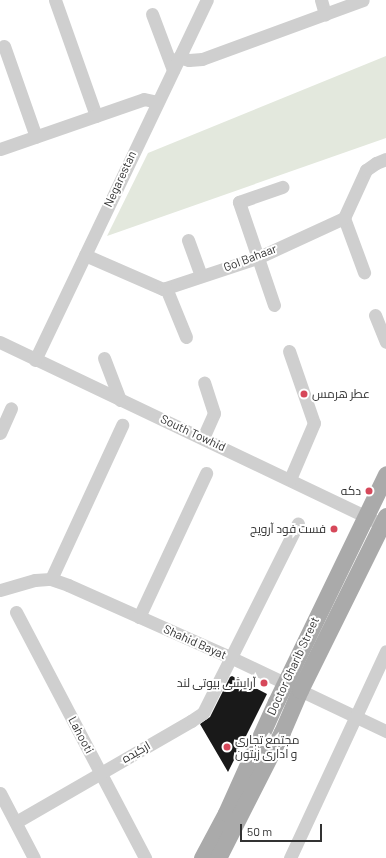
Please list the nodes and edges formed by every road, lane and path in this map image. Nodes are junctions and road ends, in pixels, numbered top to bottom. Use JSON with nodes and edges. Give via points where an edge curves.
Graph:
{"nodes":[{"id":1,"x":56,"y":0,"type":"edge"},
{"id":2,"x":207,"y":0,"type":"edge"},
{"id":3,"x":320,"y":0,"type":"edge"},
{"id":4,"x":363,"y":0,"type":"edge"},
{"id":5,"x":152,"y":14,"type":"dead end"},
{"id":6,"x":325,"y":14,"type":"junction"},
{"id":7,"x":4,"y":46,"type":"dead end"},
{"id":8,"x":179,"y":57,"type":"junction"},
{"id":9,"x":173,"y":70,"type":"junction"},
{"id":10,"x":157,"y":102,"type":"junction"},
{"id":11,"x":96,"y":116,"type":"junction"},
{"id":12,"x":36,"y":136,"type":"junction"},
{"id":13,"x":0,"y":149,"type":"edge"},
{"id":14,"x":386,"y":159,"type":"edge"},
{"id":15,"x":282,"y":187,"type":"dead end"},
{"id":16,"x":344,"y":218,"type":"junction"},
{"id":17,"x":188,"y":240,"type":"dead end"},
{"id":18,"x":85,"y":254,"type":"junction"},
{"id":19,"x":257,"y":258,"type":"junction"},
{"id":20,"x":364,"y":272,"type":"dead end"},
{"id":21,"x":201,"y":276,"type":"junction"},
{"id":22,"x":166,"y":288,"type":"junction"},
{"id":23,"x":274,"y":305,"type":"dead end"},
{"id":24,"x":375,"y":315,"type":"dead end"},
{"id":25,"x":186,"y":337,"type":"dead end"},
{"id":26,"x":0,"y":342,"type":"edge"},
{"id":27,"x":386,"y":342,"type":"edge"},
{"id":28,"x":289,"y":351,"type":"dead end"},
{"id":29,"x":104,"y":358,"type":"dead end"},
{"id":30,"x":35,"y":360,"type":"junction"},
{"id":31,"x":204,"y":383,"type":"dead end"},
{"id":32,"x":120,"y":400,"type":"junction"},
{"id":33,"x":11,"y":408,"type":"dead end"},
{"id":34,"x":122,"y":425,"type":"dead end"},
{"id":35,"x":0,"y":433,"type":"edge"},
{"id":36,"x":203,"y":438,"type":"junction"},
{"id":37,"x":206,"y":474,"type":"dead end"},
{"id":38,"x":386,"y":474,"type":"edge"},
{"id":39,"x":290,"y":479,"type":"junction"},
{"id":40,"x":366,"y":516,"type":"junction"},
{"id":41,"x":385,"y":522,"type":"edge"},
{"id":42,"x":298,"y":523,"type":"dead end"},
{"id":43,"x":51,"y":579,"type":"junction"},
{"id":44,"x":1,"y":587,"type":"edge"},
{"id":45,"x":16,"y":612,"type":"dead end"},
{"id":46,"x":140,"y":617,"type":"junction"},
{"id":47,"x":386,"y":651,"type":"edge"},
{"id":48,"x":230,"y":657,"type":"junction"},
{"id":49,"x":293,"y":687,"type":"junction"},
{"id":50,"x":355,"y":717,"type":"junction"},
{"id":51,"x":386,"y":731,"type":"edge"},
{"id":52,"x":101,"y":772,"type":"junction"},
{"id":53,"x":0,"y":793,"type":"edge"},
{"id":54,"x":16,"y":822,"type":"junction"},
{"id":55,"x":34,"y":858,"type":"edge"},
{"id":56,"x":145,"y":858,"type":"edge"},
{"id":57,"x":202,"y":858,"type":"edge"},
{"id":58,"x":218,"y":858,"type":"edge"},
{"id":59,"x":290,"y":858,"type":"edge"}],
"edges":[{"from":1,"to":11,"type":"street"},
{"from":2,"to":8,"type":"street","name":"Negarestan"},
{"from":3,"to":6,"type":"street"},
{"from":4,"to":6,"type":"street"},
{"from":5,"to":9,"type":"street"},
{"from":6,"to":8,"type":"street","via":[[202,59],[189,60]]},
{"from":7,"to":12,"type":"street"},
{"from":8,"to":9,"type":"street","name":"Negarestan"},
{"from":9,"to":10,"type":"street","name":"Negarestan"},
{"from":10,"to":11,"type":"street","via":[[144,98]]},
{"from":10,"to":18,"type":"street","name":"Negarestan"},
{"from":11,"to":12,"type":"street"},
{"from":12,"to":13,"type":"street"},
{"from":14,"to":16,"type":"street","via":[[366,170]]},
{"from":15,"to":19,"type":"street","via":[[239,202]]},
{"from":16,"to":19,"type":"street","name":"Gol Bahaar"},
{"from":16,"to":20,"type":"street"},
{"from":17,"to":21,"type":"street"},
{"from":18,"to":22,"type":"street","via":[[163,289]]},
{"from":18,"to":30,"type":"street","name":"Negarestan"},
{"from":19,"to":21,"type":"street","name":"Gol Bahaar"},
{"from":19,"to":23,"type":"street"},
{"from":21,"to":22,"type":"street","name":"Gol Bahaar"},
{"from":22,"to":25,"type":"street"},
{"from":24,"to":27,"type":"street"},
{"from":26,"to":30,"type":"street","name":"South Towhid"},
{"from":28,"to":39,"type":"street","via":[[314,423]]},
{"from":29,"to":32,"type":"street"},
{"from":30,"to":32,"type":"street","name":"South Towhid"},
{"from":31,"to":36,"type":"street","via":[[214,413]]},
{"from":32,"to":36,"type":"street","name":"South Towhid"},
{"from":33,"to":35,"type":"street"},
{"from":34,"to":43,"type":"street"},
{"from":36,"to":39,"type":"street","name":"South Towhid"},
{"from":37,"to":46,"type":"street"},
{"from":38,"to":40,"type":"main road","name":"Doctor Gharib Street"},
{"from":39,"to":40,"type":"street","name":"South Towhid"},
{"from":40,"to":41,"type":"street","name":"South Towhid"},
{"from":40,"to":49,"type":"main road","name":"Doctor Gharib Street","via":[[316,617]]},
{"from":41,"to":49,"type":"main road","name":"Doctor Gharib Street"},
{"from":42,"to":48,"type":"street","name":"ارکیده"},
{"from":43,"to":44,"type":"street","name":"Shahid Bayat"},
{"from":43,"to":46,"type":"street","name":"Shahid Bayat"},
{"from":45,"to":52,"type":"street","name":"Lahooti"},
{"from":46,"to":48,"type":"street","name":"Shahid Bayat"},
{"from":47,"to":50,"type":"street"},
{"from":48,"to":49,"type":"street","name":"Shahid Bayat"},
{"from":48,"to":52,"type":"street","name":"ارکیده","via":[[203,713]]},
{"from":49,"to":50,"type":"street","name":"Shahid Bayat"},
{"from":49,"to":57,"type":"main road","name":"Doctor Gharib Street"},
{"from":49,"to":58,"type":"main road","name":"Doctor Gharib Street","via":[[282,732]]},
{"from":50,"to":51,"type":"street","name":"Shahid Bayat"},
{"from":50,"to":59,"type":"street"},
{"from":52,"to":54,"type":"street","name":"ارکیده"},
{"from":52,"to":56,"type":"street","name":"Lahooti"},
{"from":53,"to":54,"type":"street"},
{"from":54,"to":55,"type":"street"}]}
